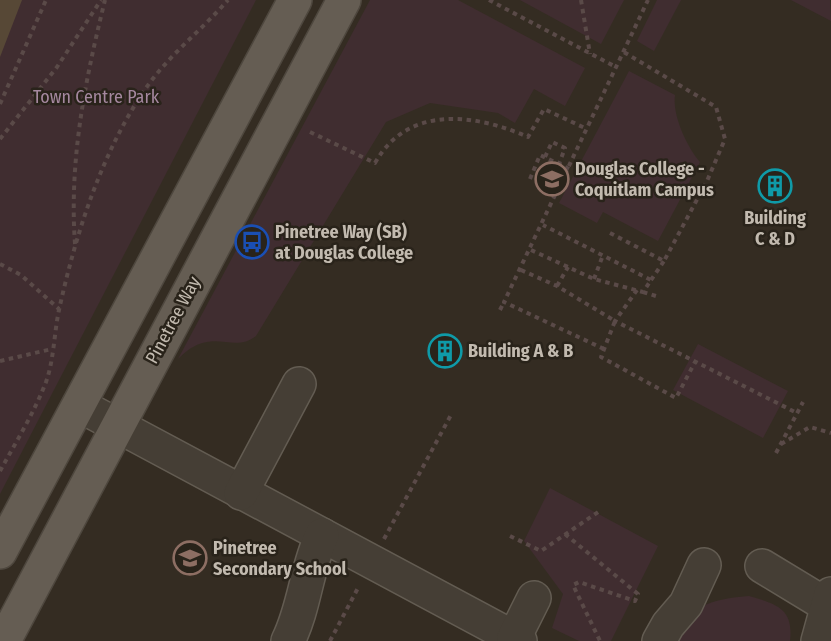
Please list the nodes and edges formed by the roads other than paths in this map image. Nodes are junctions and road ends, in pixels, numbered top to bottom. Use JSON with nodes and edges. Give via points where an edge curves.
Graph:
{"nodes":[{"id":1,"x":294,"y":0,"type":"edge"},
{"id":2,"x":344,"y":0,"type":"edge"},
{"id":3,"x":299,"y":384,"type":"dead end"},
{"id":4,"x":79,"y":405,"type":"junction"},
{"id":5,"x":117,"y":426,"type":"junction"},
{"id":6,"x":241,"y":493,"type":"junction"},
{"id":7,"x":322,"y":535,"type":"junction"},
{"id":8,"x":0,"y":552,"type":"edge"},
{"id":9,"x":704,"y":565,"type":"dead end"},
{"id":10,"x":762,"y":566,"type":"dead end"},
{"id":11,"x":534,"y":598,"type":"dead end"},
{"id":12,"x":829,"y":600,"type":"edge"},
{"id":13,"x":517,"y":639,"type":"edge"},
{"id":14,"x":4,"y":641,"type":"edge"},
{"id":15,"x":288,"y":641,"type":"edge"},
{"id":16,"x":659,"y":641,"type":"edge"},
{"id":17,"x":818,"y":641,"type":"edge"}],
"edges":[{"from":1,"to":4,"type":"main road"},
{"from":2,"to":5,"type":"main road","name":"Pinetree Way"},
{"from":3,"to":6,"type":"lane"},
{"from":4,"to":5,"type":"lane"},
{"from":4,"to":8,"type":"main road"},
{"from":5,"to":6,"type":"lane"},
{"from":5,"to":14,"type":"main road","name":"Pinetree Way"},
{"from":6,"to":7,"type":"lane"},
{"from":7,"to":13,"type":"lane"},
{"from":7,"to":15,"type":"lane","via":[[310,559],[299,618]]},
{"from":9,"to":16,"type":"lane","via":[[686,604]]},
{"from":10,"to":12,"type":"lane"},
{"from":11,"to":13,"type":"lane"},
{"from":12,"to":17,"type":"lane"}]}
